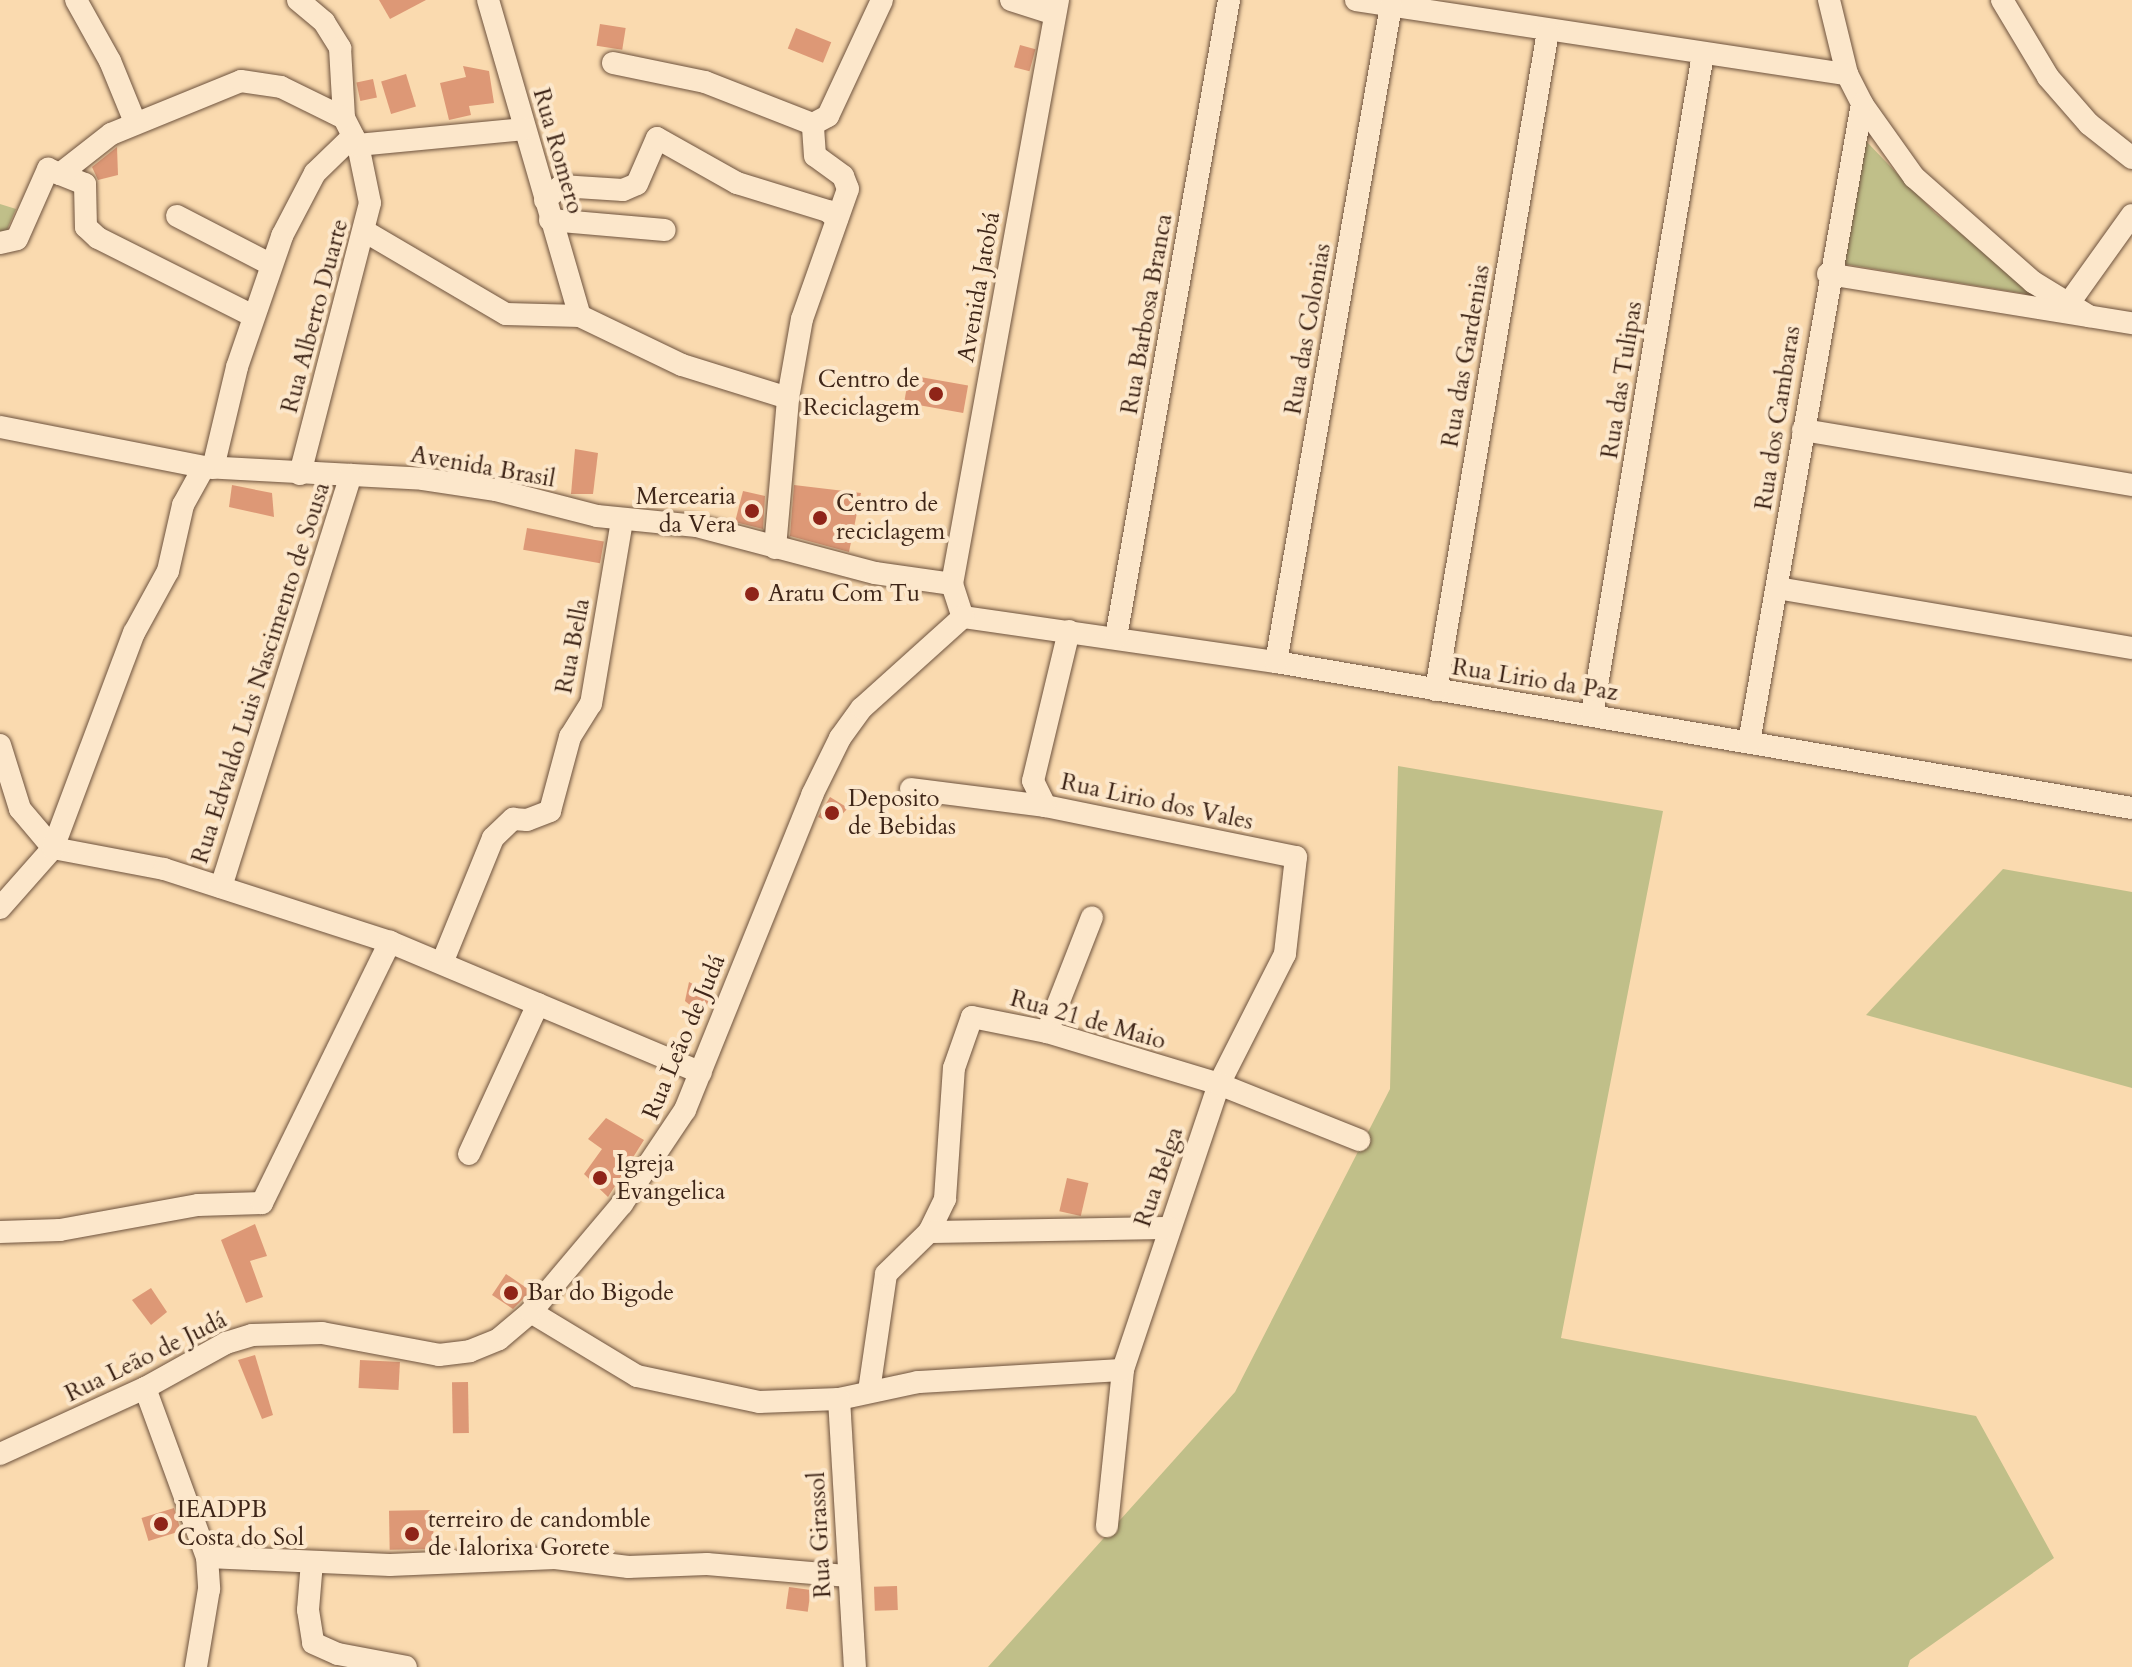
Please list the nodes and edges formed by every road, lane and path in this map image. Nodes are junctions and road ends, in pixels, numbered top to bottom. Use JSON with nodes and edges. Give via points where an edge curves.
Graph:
{"nodes":[{"id":1,"x":76,"y":0,"type":"edge"},
{"id":2,"x":298,"y":0,"type":"edge"},
{"id":3,"x":488,"y":0,"type":"edge"},
{"id":4,"x":882,"y":0,"type":"edge"},
{"id":5,"x":1011,"y":0,"type":"edge"},
{"id":6,"x":1229,"y":0,"type":"edge"},
{"id":7,"x":1356,"y":0,"type":"edge"},
{"id":8,"x":1829,"y":0,"type":"edge"},
{"id":9,"x":2002,"y":0,"type":"edge"},
{"id":10,"x":1391,"y":6,"type":"junction"},
{"id":11,"x":1056,"y":7,"type":"edge"},
{"id":12,"x":1548,"y":31,"type":"junction"},
{"id":13,"x":1703,"y":54,"type":"junction"},
{"id":14,"x":613,"y":63,"type":"dead end"},
{"id":15,"x":1847,"y":74,"type":"junction"},
{"id":16,"x":1862,"y":104,"type":"junction"},
{"id":17,"x":135,"y":122,"type":"junction"},
{"id":18,"x":813,"y":124,"type":"junction"},
{"id":19,"x":524,"y":129,"type":"junction"},
{"id":20,"x":352,"y":133,"type":"junction"},
{"id":21,"x":2132,"y":158,"type":"edge"},
{"id":22,"x":60,"y":174,"type":"junction"},
{"id":23,"x":547,"y":210,"type":"junction"},
{"id":24,"x":2132,"y":215,"type":"edge"},
{"id":25,"x":177,"y":216,"type":"dead end"},
{"id":26,"x":837,"y":219,"type":"junction"},
{"id":27,"x":665,"y":230,"type":"dead end"},
{"id":28,"x":366,"y":232,"type":"junction"},
{"id":29,"x":0,"y":243,"type":"edge"},
{"id":30,"x":270,"y":264,"type":"junction"},
{"id":31,"x":1828,"y":274,"type":"junction"},
{"id":32,"x":2069,"y":303,"type":"junction"},
{"id":33,"x":253,"y":316,"type":"junction"},
{"id":34,"x":580,"y":316,"type":"junction"},
{"id":35,"x":2089,"y":316,"type":"junction"},
{"id":36,"x":2132,"y":323,"type":"edge"},
{"id":37,"x":788,"y":398,"type":"junction"},
{"id":38,"x":0,"y":427,"type":"edge"},
{"id":39,"x":1803,"y":430,"type":"junction"},
{"id":40,"x":209,"y":468,"type":"junction"},
{"id":41,"x":300,"y":474,"type":"junction"},
{"id":42,"x":351,"y":475,"type":"junction"},
{"id":43,"x":2132,"y":485,"type":"edge"},
{"id":44,"x":622,"y":520,"type":"junction"},
{"id":45,"x":775,"y":548,"type":"junction"},
{"id":46,"x":952,"y":584,"type":"junction"},
{"id":47,"x":1777,"y":588,"type":"junction"},
{"id":48,"x":963,"y":617,"type":"junction"},
{"id":49,"x":1069,"y":631,"type":"junction"},
{"id":50,"x":1116,"y":637,"type":"junction"},
{"id":51,"x":2132,"y":648,"type":"edge"},
{"id":52,"x":1276,"y":662,"type":"junction"},
{"id":53,"x":1436,"y":690,"type":"junction"},
{"id":54,"x":1592,"y":715,"type":"junction"},
{"id":55,"x":1749,"y":742,"type":"junction"},
{"id":56,"x":0,"y":745,"type":"edge"},
{"id":57,"x":911,"y":789,"type":"dead end"},
{"id":58,"x":1045,"y":806,"type":"junction"},
{"id":59,"x":2132,"y":808,"type":"edge"},
{"id":60,"x":49,"y":846,"type":"junction"},
{"id":61,"x":1296,"y":857,"type":"joint"},
{"id":62,"x":221,"y":887,"type":"junction"},
{"id":63,"x":0,"y":908,"type":"edge"},
{"id":64,"x":1092,"y":917,"type":"dead end"},
{"id":65,"x":390,"y":942,"type":"junction"},
{"id":66,"x":442,"y":963,"type":"junction"},
{"id":67,"x":538,"y":1004,"type":"junction"},
{"id":68,"x":1047,"y":1032,"type":"junction"},
{"id":69,"x":701,"y":1073,"type":"junction"},
{"id":70,"x":1219,"y":1084,"type":"junction"},
{"id":71,"x":1359,"y":1140,"type":"dead end"},
{"id":72,"x":469,"y":1154,"type":"dead end"},
{"id":73,"x":1168,"y":1228,"type":"junction"},
{"id":74,"x":0,"y":1232,"type":"edge"},
{"id":75,"x":929,"y":1232,"type":"junction"},
{"id":76,"x":531,"y":1312,"type":"junction"},
{"id":77,"x":1123,"y":1370,"type":"junction"},
{"id":78,"x":145,"y":1388,"type":"junction"},
{"id":79,"x":869,"y":1391,"type":"junction"},
{"id":80,"x":839,"y":1399,"type":"junction"},
{"id":81,"x":0,"y":1454,"type":"edge"},
{"id":82,"x":1107,"y":1526,"type":"dead end"},
{"id":83,"x":207,"y":1557,"type":"junction"},
{"id":84,"x":312,"y":1562,"type":"junction"},
{"id":85,"x":848,"y":1576,"type":"junction"},
{"id":86,"x":196,"y":1667,"type":"edge"},
{"id":87,"x":406,"y":1667,"type":"edge"},
{"id":88,"x":855,"y":1667,"type":"edge"}],
"edges":[{"from":1,"to":17,"type":"street","via":[[110,61]]},
{"from":2,"to":20,"type":"street","name":"Rua Alberto Duarte","via":[[324,22],[340,48]]},
{"from":3,"to":19,"type":"street","name":"Rua Romero"},
{"from":4,"to":18,"type":"street","via":[[828,116]]},
{"from":5,"to":11,"type":"street"},
{"from":6,"to":50,"type":"street","name":"Rua Barbosa Branca"},
{"from":7,"to":10,"type":"street"},
{"from":8,"to":15,"type":"street"},
{"from":9,"to":21,"type":"street","via":[[2048,77],[2089,124]]},
{"from":10,"to":12,"type":"street"},
{"from":10,"to":52,"type":"street","name":"Rua das Colonias"},
{"from":11,"to":46,"type":"street","name":"Avenida Jatobá"},
{"from":12,"to":13,"type":"street"},
{"from":12,"to":53,"type":"street","name":"Rua das Gardenias"},
{"from":13,"to":15,"type":"street"},
{"from":13,"to":54,"type":"street","name":"Rua das Tulipas"},
{"from":14,"to":18,"type":"street","via":[[705,82]]},
{"from":15,"to":16,"type":"street"},
{"from":16,"to":31,"type":"street","name":"Rua dos Cambaras"},
{"from":16,"to":32,"type":"street","via":[[1914,177],[1976,236],[2033,282]]},
{"from":17,"to":20,"type":"street","via":[[241,81],[281,87]]},
{"from":17,"to":22,"type":"street"},
{"from":18,"to":26,"type":"street","via":[[815,156],[847,181]]},
{"from":19,"to":20,"type":"street"},
{"from":19,"to":23,"type":"street","name":"Rua Romero"},
{"from":20,"to":28,"type":"street","name":"Rua Alberto Duarte","via":[[370,203]]},
{"from":20,"to":30,"type":"street","via":[[315,173]]},
{"from":22,"to":29,"type":"street","via":[[48,169],[17,239]]},
{"from":22,"to":33,"type":"street","via":[[85,184],[86,227],[98,238]]},
{"from":23,"to":26,"type":"street","via":[[561,186],[623,190],[637,184],[657,138],[737,183],[828,211]]},
{"from":23,"to":27,"type":"street"},
{"from":23,"to":34,"type":"street","name":"Rua Romero"},
{"from":24,"to":32,"type":"street"},
{"from":25,"to":30,"type":"street"},
{"from":26,"to":37,"type":"street","via":[[802,319]]},
{"from":28,"to":34,"type":"street","via":[[506,314]]},
{"from":28,"to":41,"type":"street","name":"Rua Alberto Duarte"},
{"from":30,"to":33,"type":"street"},
{"from":31,"to":35,"type":"street"},
{"from":31,"to":39,"type":"street","name":"Rua dos Cambaras"},
{"from":32,"to":35,"type":"street"},
{"from":33,"to":40,"type":"street"},
{"from":34,"to":37,"type":"street","via":[[682,365]]},
{"from":35,"to":36,"type":"street"},
{"from":37,"to":45,"type":"street"},
{"from":38,"to":40,"type":"street","name":"Avenida Brasil"},
{"from":39,"to":43,"type":"street"},
{"from":39,"to":47,"type":"street","name":"Rua dos Cambaras"},
{"from":40,"to":41,"type":"street","name":"Avenida Brasil"},
{"from":40,"to":60,"type":"street","via":[[183,505],[168,571],[134,633]]},
{"from":41,"to":42,"type":"street","name":"Avenida Brasil"},
{"from":42,"to":44,"type":"street","name":"Avenida Brasil","via":[[496,490]]},
{"from":42,"to":62,"type":"street","name":"Rua Edvaldo Luis Nascimento de Sousa"},
{"from":44,"to":45,"type":"street","name":"Avenida Brasil","via":[[697,526]]},
{"from":44,"to":66,"type":"street","name":"Rua Bella","via":[[591,704],[570,737],[550,811],[500,827]]},
{"from":45,"to":46,"type":"street","name":"Avenida Brasil","via":[[875,573]]},
{"from":46,"to":48,"type":"street"},
{"from":47,"to":51,"type":"street"},
{"from":47,"to":55,"type":"street","name":"Rua dos Cambaras"},
{"from":48,"to":49,"type":"street","name":"Rua Lirio da Paz"},
{"from":48,"to":69,"type":"street","name":"Rua Leão de Judá","via":[[895,676],[840,738],[812,795]]},
{"from":49,"to":50,"type":"street","name":"Rua Lirio da Paz"},
{"from":49,"to":58,"type":"street","name":"Rua Lirio dos Vales","via":[[1033,781]]},
{"from":50,"to":52,"type":"street","name":"Rua Lirio da Paz"},
{"from":52,"to":53,"type":"street","name":"Rua Lirio da Paz"},
{"from":53,"to":54,"type":"street","name":"Rua Lirio da Paz"},
{"from":54,"to":55,"type":"street","name":"Rua Lirio da Paz"},
{"from":55,"to":59,"type":"street","name":"Rua Lirio da Paz"},
{"from":56,"to":60,"type":"street","via":[[20,809]]},
{"from":57,"to":58,"type":"street"},
{"from":58,"to":61,"type":"street","name":"Rua Lirio dos Vales"},
{"from":60,"to":62,"type":"street","via":[[117,857]]},
{"from":60,"to":63,"type":"street"},
{"from":61,"to":70,"type":"street","name":"Rua Belga","via":[[1285,954]]},
{"from":62,"to":65,"type":"street"},
{"from":64,"to":68,"type":"street"},
{"from":65,"to":66,"type":"street"},
{"from":65,"to":74,"type":"street","via":[[262,1203],[198,1205],[60,1230]]},
{"from":66,"to":67,"type":"street"},
{"from":67,"to":69,"type":"street"},
{"from":67,"to":72,"type":"street"},
{"from":68,"to":70,"type":"street","name":"Rua 21 de Maio"},
{"from":68,"to":75,"type":"street","name":"Rua 21 de Maio","via":[[980,1016],[966,1025],[954,1068],[945,1199]]},
{"from":69,"to":76,"type":"street","name":"Rua Leão de Judá","via":[[666,1144]]},
{"from":70,"to":71,"type":"street","name":"Rua 21 de Maio"},
{"from":70,"to":73,"type":"street","name":"Rua Belga"},
{"from":73,"to":75,"type":"street"},
{"from":73,"to":77,"type":"street","name":"Rua Belga"},
{"from":75,"to":79,"type":"street","via":[[886,1274]]},
{"from":76,"to":78,"type":"street","name":"Rua Leão de Judá","via":[[499,1339],[470,1351],[439,1355],[322,1333],[252,1335],[226,1343]]},
{"from":76,"to":80,"type":"street","via":[[600,1358],[662,1383],[759,1402]]},
{"from":77,"to":79,"type":"street","via":[[918,1382]]},
{"from":77,"to":82,"type":"street","name":"Rua Belga"},
{"from":78,"to":81,"type":"street","name":"Rua Leão de Judá"},
{"from":78,"to":83,"type":"street"},
{"from":79,"to":80,"type":"street"},
{"from":80,"to":85,"type":"street","name":"Rua Girassol"},
{"from":83,"to":84,"type":"street"},
{"from":83,"to":86,"type":"street","via":[[209,1589]]},
{"from":84,"to":85,"type":"street","via":[[441,1565],[555,1558],[628,1567],[707,1564]]},
{"from":84,"to":87,"type":"street","via":[[308,1610],[313,1643],[338,1654]]},
{"from":85,"to":88,"type":"street","name":"Rua Girassol"}]}
